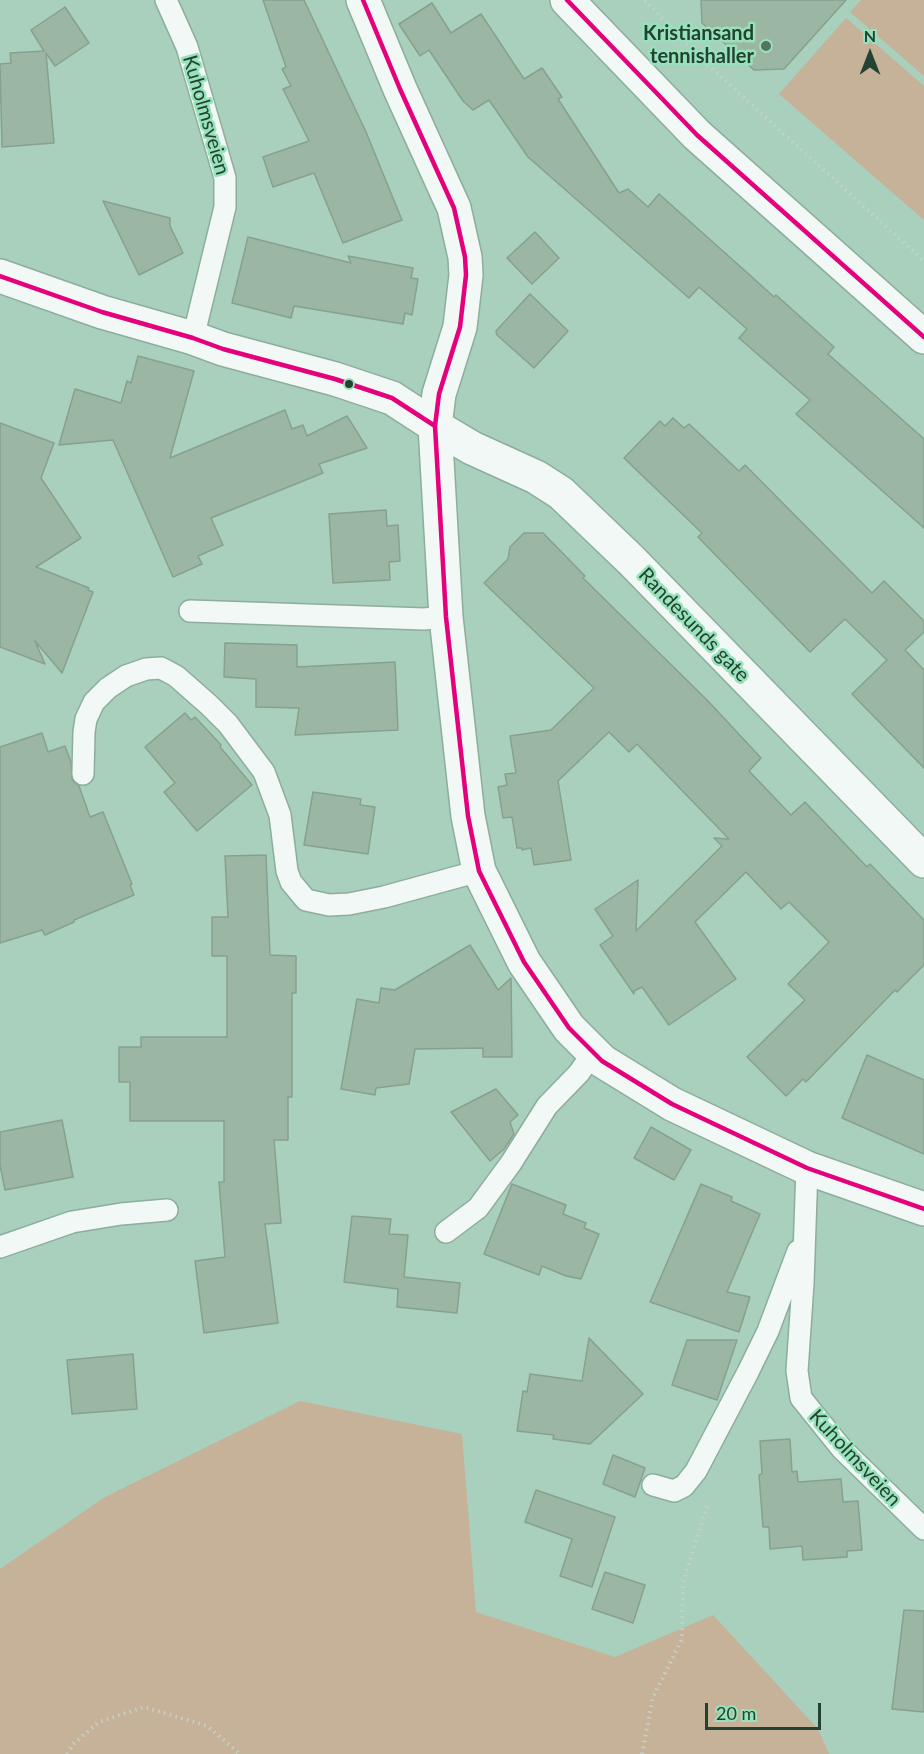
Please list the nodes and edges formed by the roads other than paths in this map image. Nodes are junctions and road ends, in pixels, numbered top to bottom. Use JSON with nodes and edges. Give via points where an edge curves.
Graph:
{"nodes":[{"id":1,"x":166,"y":0,"type":"edge"},
{"id":2,"x":363,"y":0,"type":"edge"},
{"id":3,"x":567,"y":0,"type":"edge"},
{"id":4,"x":0,"y":276,"type":"edge"},
{"id":5,"x":924,"y":337,"type":"edge"},
{"id":6,"x":193,"y":338,"type":"junction"},
{"id":7,"x":435,"y":426,"type":"junction"},
{"id":8,"x":190,"y":611,"type":"dead end"},
{"id":9,"x":447,"y":617,"type":"junction"},
{"id":10,"x":83,"y":774,"type":"dead end"},
{"id":11,"x":924,"y":861,"type":"edge"},
{"id":12,"x":479,"y":872,"type":"junction"},
{"id":13,"x":593,"y":1053,"type":"junction"},
{"id":14,"x":807,"y":1168,"type":"junction"},
{"id":15,"x":924,"y":1209,"type":"edge"},
{"id":16,"x":167,"y":1210,"type":"dead end"},
{"id":17,"x":446,"y":1232,"type":"dead end"},
{"id":18,"x":804,"y":1237,"type":"junction"},
{"id":19,"x":0,"y":1247,"type":"edge"},
{"id":20,"x":653,"y":1485,"type":"dead end"},
{"id":21,"x":924,"y":1529,"type":"edge"}],
"edges":[{"from":1,"to":6,"type":"lane","name":"Kuholmsveien","via":[[187,47],[225,178],[225,207]]},
{"from":2,"to":7,"type":"street","via":[[442,180],[461,233],[466,275],[460,327],[439,394]]},
{"from":3,"to":5,"type":"street","via":[[697,135]]},
{"from":4,"to":6,"type":"street","via":[[102,312]]},
{"from":6,"to":7,"type":"street","via":[[392,398]]},
{"from":7,"to":9,"type":"street"},
{"from":7,"to":11,"type":"street","name":"Randesunds gate","via":[[561,493],[633,561]]},
{"from":8,"to":9,"type":"lane"},
{"from":9,"to":12,"type":"street","via":[[468,816]]},
{"from":10,"to":12,"type":"lane","via":[[84,732],[94,702],[126,676],[160,668],[176,676],[216,711],[264,772],[280,815],[291,882],[306,900],[349,904]]},
{"from":12,"to":13,"type":"street","via":[[524,962],[569,1028]]},
{"from":13,"to":14,"type":"street","via":[[672,1104]]},
{"from":13,"to":17,"type":"lane","via":[[547,1106],[478,1208]]},
{"from":14,"to":15,"type":"street"},
{"from":14,"to":18,"type":"lane","name":"Kuholmsveien"},
{"from":16,"to":19,"type":"lane","via":[[72,1222]]},
{"from":18,"to":20,"type":"lane","name":"Kuholmsveien","via":[[768,1331],[696,1471],[684,1486],[674,1491]]},
{"from":18,"to":21,"type":"lane","name":"Kuholmsveien","via":[[797,1371],[801,1398],[842,1449]]}]}
